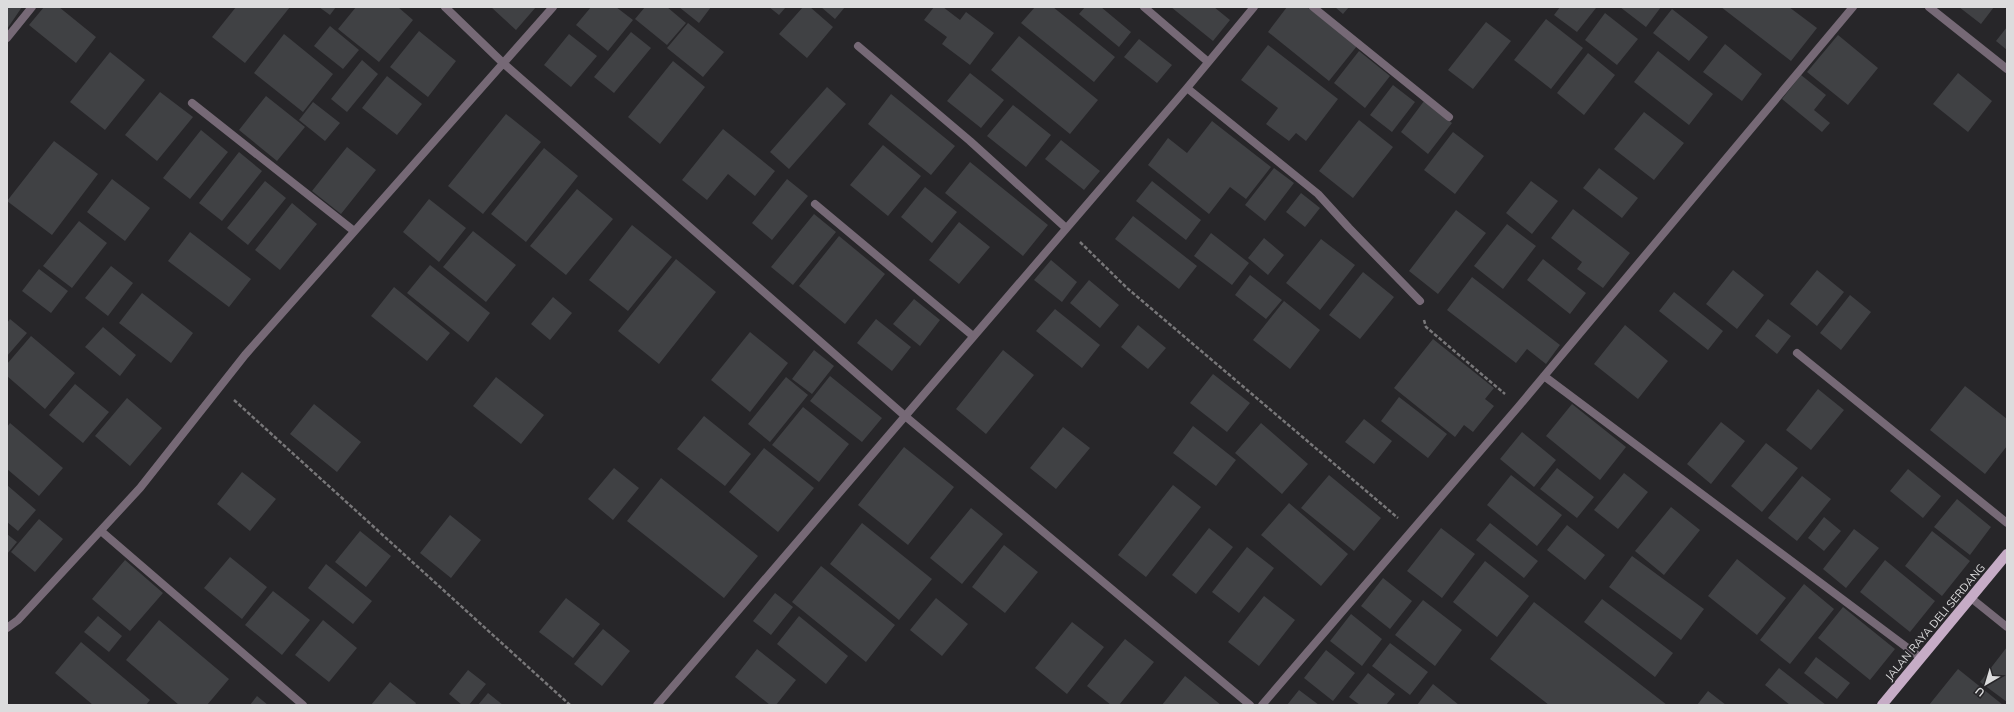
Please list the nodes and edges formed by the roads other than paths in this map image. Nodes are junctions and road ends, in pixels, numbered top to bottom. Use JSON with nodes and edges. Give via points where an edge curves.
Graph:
{"nodes":[{"id":1,"x":32,"y":7,"type":"edge"},
{"id":2,"x":445,"y":7,"type":"edge"},
{"id":3,"x":553,"y":7,"type":"edge"},
{"id":4,"x":1144,"y":7,"type":"edge"},
{"id":5,"x":1254,"y":7,"type":"edge"},
{"id":6,"x":1313,"y":7,"type":"edge"},
{"id":7,"x":1853,"y":7,"type":"edge"},
{"id":8,"x":1929,"y":7,"type":"edge"},
{"id":9,"x":7,"y":38,"type":"edge"},
{"id":10,"x":858,"y":46,"type":"dead end"},
{"id":11,"x":1208,"y":61,"type":"junction"},
{"id":12,"x":503,"y":63,"type":"junction"},
{"id":13,"x":2007,"y":69,"type":"edge"},
{"id":14,"x":1187,"y":88,"type":"junction"},
{"id":15,"x":192,"y":103,"type":"dead end"},
{"id":16,"x":1449,"y":117,"type":"dead end"},
{"id":17,"x":815,"y":204,"type":"dead end"},
{"id":18,"x":1066,"y":228,"type":"junction"},
{"id":19,"x":354,"y":231,"type":"junction"},
{"id":20,"x":1420,"y":301,"type":"road end"},
{"id":21,"x":973,"y":336,"type":"junction"},
{"id":22,"x":1797,"y":352,"type":"dead end"},
{"id":23,"x":1544,"y":376,"type":"junction"},
{"id":24,"x":905,"y":416,"type":"junction"},
{"id":25,"x":2007,"y":523,"type":"edge"},
{"id":26,"x":101,"y":531,"type":"junction"},
{"id":27,"x":2007,"y":554,"type":"edge"},
{"id":28,"x":1970,"y":598,"type":"junction"},
{"id":29,"x":2007,"y":627,"type":"edge"},
{"id":30,"x":7,"y":628,"type":"edge"},
{"id":31,"x":1920,"y":658,"type":"junction"},
{"id":32,"x":303,"y":705,"type":"edge"},
{"id":33,"x":657,"y":705,"type":"edge"},
{"id":34,"x":1250,"y":705,"type":"edge"},
{"id":35,"x":1262,"y":705,"type":"edge"},
{"id":36,"x":1882,"y":705,"type":"edge"}],
"edges":[{"from":1,"to":9,"type":"street"},
{"from":2,"to":12,"type":"street"},
{"from":3,"to":12,"type":"street"},
{"from":4,"to":11,"type":"street"},
{"from":5,"to":11,"type":"street"},
{"from":6,"to":16,"type":"street"},
{"from":7,"to":23,"type":"street"},
{"from":8,"to":13,"type":"street"},
{"from":10,"to":18,"type":"street"},
{"from":11,"to":14,"type":"street"},
{"from":12,"to":19,"type":"street"},
{"from":12,"to":24,"type":"street"},
{"from":14,"to":18,"type":"street"},
{"from":14,"to":20,"type":"street","via":[[1318,194]]},
{"from":15,"to":19,"type":"street"},
{"from":17,"to":21,"type":"street"},
{"from":18,"to":21,"type":"street"},
{"from":19,"to":26,"type":"street","via":[[245,355],[140,488]]},
{"from":21,"to":24,"type":"street"},
{"from":22,"to":25,"type":"street"},
{"from":23,"to":31,"type":"street"},
{"from":23,"to":35,"type":"street"},
{"from":24,"to":33,"type":"street"},
{"from":24,"to":34,"type":"street"},
{"from":26,"to":30,"type":"street","via":[[18,620]]},
{"from":26,"to":32,"type":"street"},
{"from":27,"to":28,"type":"main road","name":"JALAN RAYA DELI SERDANG"},
{"from":28,"to":29,"type":"street"},
{"from":28,"to":31,"type":"main road","name":"JALAN RAYA DELI SERDANG"},
{"from":31,"to":36,"type":"main road","name":"JALAN RAYA DELI SERDANG"}]}
